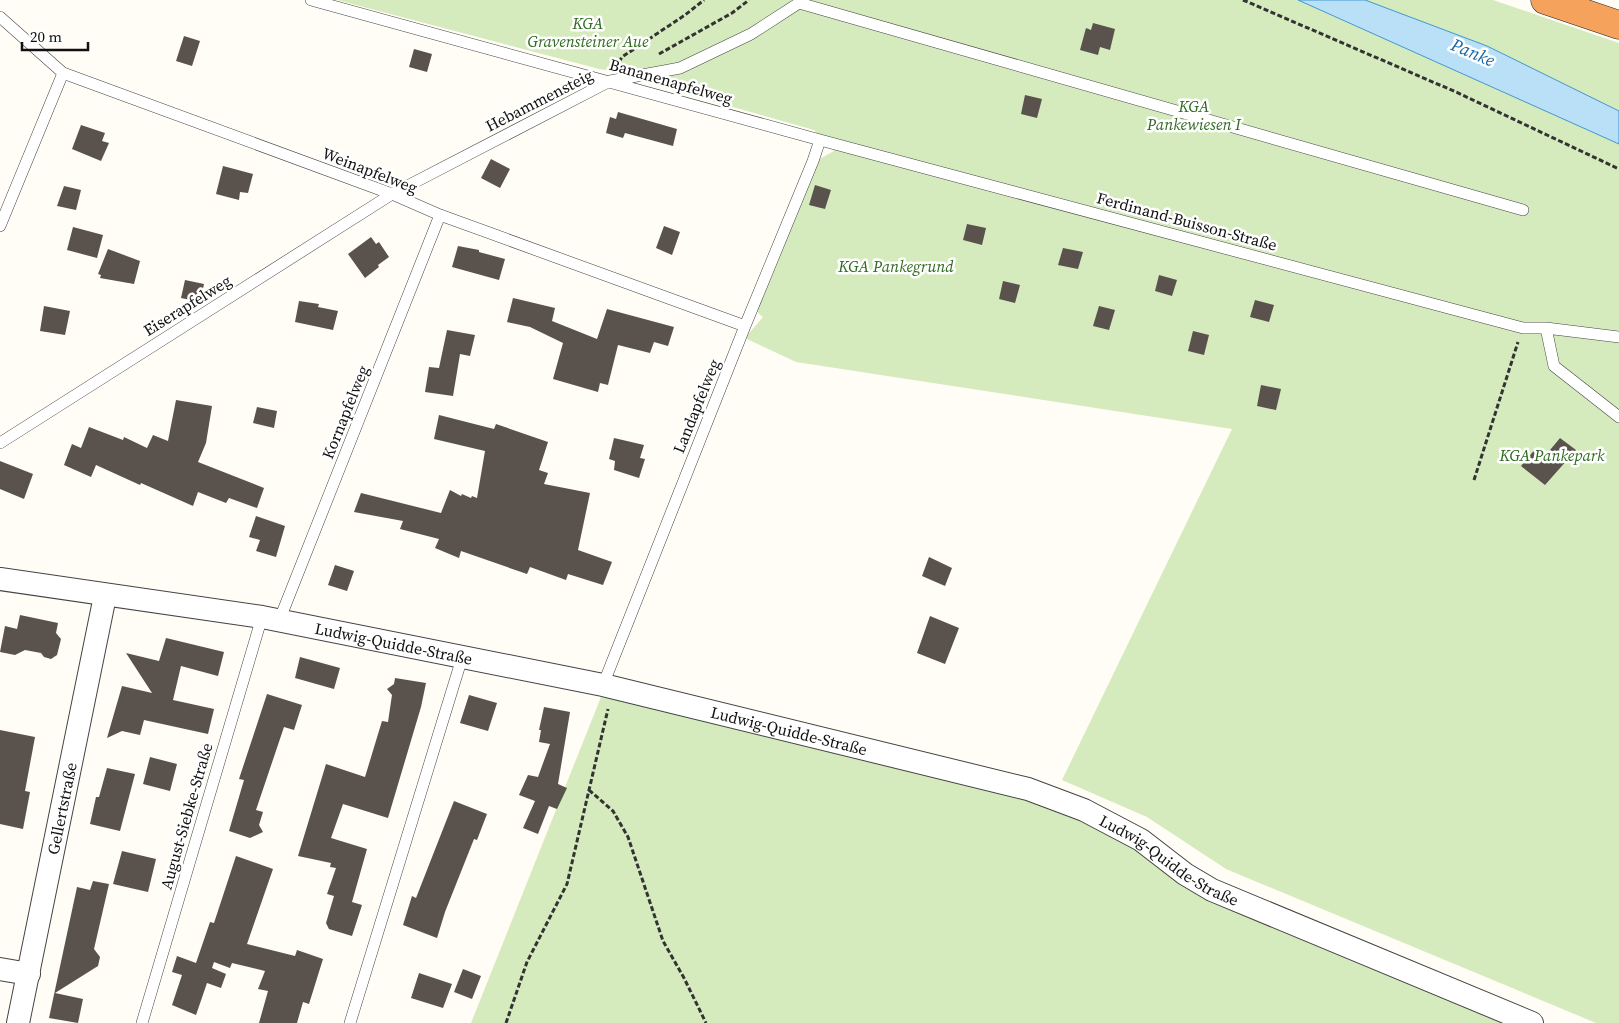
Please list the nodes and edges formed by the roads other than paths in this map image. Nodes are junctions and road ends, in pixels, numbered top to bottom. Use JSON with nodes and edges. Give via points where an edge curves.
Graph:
{"nodes":[{"id":1,"x":311,"y":0,"type":"edge"},
{"id":2,"x":1545,"y":0,"type":"edge"},
{"id":3,"x":0,"y":17,"type":"edge"},
{"id":4,"x":1619,"y":25,"type":"edge"},
{"id":5,"x":63,"y":73,"type":"junction"},
{"id":6,"x":610,"y":81,"type":"junction"},
{"id":7,"x":820,"y":140,"type":"junction"},
{"id":8,"x":392,"y":194,"type":"junction"},
{"id":9,"x":1523,"y":210,"type":"dead end"},
{"id":10,"x":440,"y":215,"type":"junction"},
{"id":11,"x":0,"y":226,"type":"edge"},
{"id":12,"x":745,"y":326,"type":"junction"},
{"id":13,"x":1546,"y":328,"type":"junction"},
{"id":14,"x":1619,"y":337,"type":"edge"},
{"id":15,"x":1619,"y":417,"type":"edge"},
{"id":16,"x":0,"y":443,"type":"edge"},
{"id":17,"x":0,"y":579,"type":"edge"},
{"id":18,"x":105,"y":596,"type":"junction"},
{"id":19,"x":270,"y":619,"type":"junction"},
{"id":20,"x":462,"y":658,"type":"junction"},
{"id":21,"x":609,"y":686,"type":"junction"},
{"id":22,"x":0,"y":970,"type":"edge"},
{"id":23,"x":29,"y":974,"type":"junction"},
{"id":24,"x":18,"y":1023,"type":"edge"},
{"id":25,"x":142,"y":1023,"type":"edge"},
{"id":26,"x":350,"y":1023,"type":"edge"},
{"id":27,"x":1532,"y":1023,"type":"edge"}],
"edges":[{"from":1,"to":6,"type":"lane","name":"Bananenapfelweg"},
{"from":2,"to":4,"type":"highway"},
{"from":3,"to":5,"type":"lane","name":"Weinapfelweg"},
{"from":5,"to":8,"type":"lane","name":"Weinapfelweg"},
{"from":5,"to":11,"type":"lane"},
{"from":6,"to":7,"type":"lane","name":"Bananenapfelweg"},
{"from":6,"to":8,"type":"lane","name":"Hebammensteig"},
{"from":6,"to":9,"type":"lane","via":[[680,68],[751,34],[799,2]]},
{"from":7,"to":12,"type":"lane","name":"Landapfelweg"},
{"from":7,"to":13,"type":"lane","name":"Ferdinand-Buisson-Straße","via":[[1523,328]]},
{"from":8,"to":10,"type":"lane","name":"Weinapfelweg"},
{"from":8,"to":16,"type":"lane","name":"Eiserapfelweg"},
{"from":10,"to":12,"type":"lane","name":"Weinapfelweg"},
{"from":10,"to":19,"type":"lane","name":"Kornapfelweg"},
{"from":12,"to":21,"type":"lane","name":"Landapfelweg"},
{"from":13,"to":14,"type":"lane","name":"Ferdinand-Buisson-Straße"},
{"from":13,"to":15,"type":"lane","via":[[1554,366]]},
{"from":17,"to":18,"type":"street","name":"Ludwig-Quidde-Straße"},
{"from":18,"to":19,"type":"street","name":"Ludwig-Quidde-Straße"},
{"from":18,"to":23,"type":"street","name":"Gellertstraße"},
{"from":19,"to":20,"type":"street","name":"Ludwig-Quidde-Straße"},
{"from":19,"to":25,"type":"lane","name":"August-Siebke-Straße"},
{"from":20,"to":21,"type":"street","name":"Ludwig-Quidde-Straße"},
{"from":20,"to":26,"type":"lane"},
{"from":21,"to":27,"type":"street","name":"Ludwig-Quidde-Straße","via":[[1028,789],[1084,810],[1141,840],[1212,890]]},
{"from":22,"to":23,"type":"street"},
{"from":23,"to":24,"type":"street","name":"Gellertstraße"}]}
